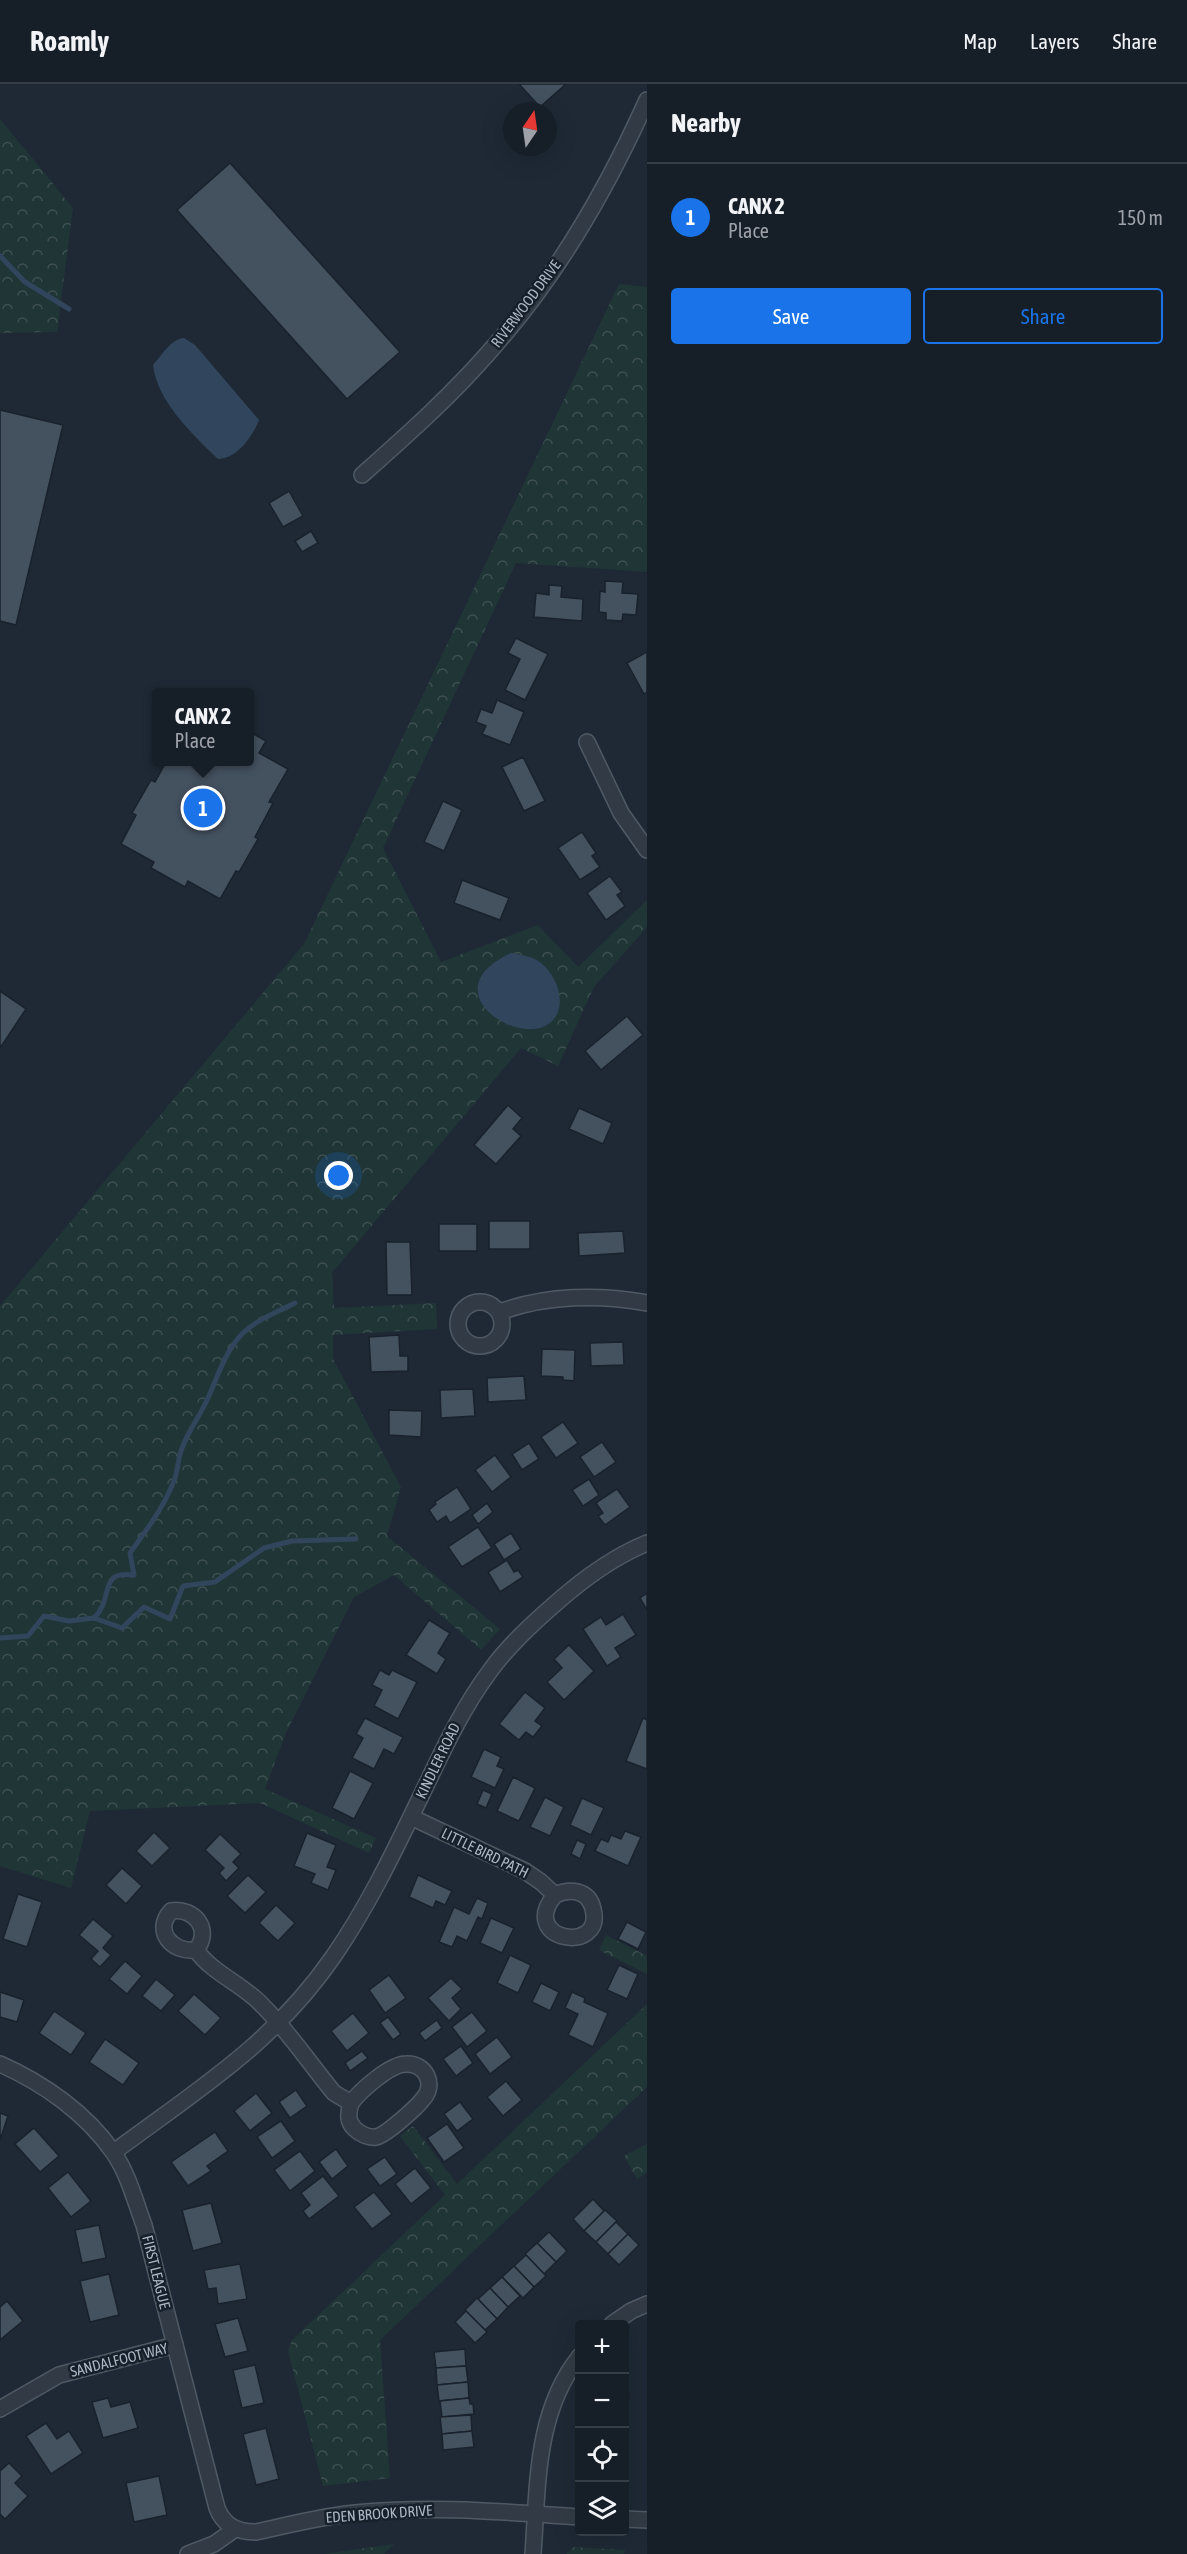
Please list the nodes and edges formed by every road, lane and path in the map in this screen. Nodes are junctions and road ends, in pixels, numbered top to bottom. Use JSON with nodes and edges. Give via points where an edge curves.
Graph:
{"nodes":[{"id":1,"x":647,"y":100,"type":"edge"},
{"id":2,"x":362,"y":475,"type":"dead end"},
{"id":3,"x":587,"y":742,"type":"dead end"},
{"id":4,"x":647,"y":850,"type":"edge"},
{"id":5,"x":647,"y":1303,"type":"edge"},
{"id":6,"x":500,"y":1312,"type":"dead end"},
{"id":7,"x":647,"y":1544,"type":"edge"},
{"id":8,"x":411,"y":1817,"type":"junction"},
{"id":9,"x":555,"y":1895,"type":"dead end"},
{"id":10,"x":196,"y":1950,"type":"dead end"},
{"id":11,"x":279,"y":2024,"type":"junction"},
{"id":12,"x":0,"y":2064,"type":"edge"},
{"id":13,"x":351,"y":2103,"type":"junction"},
{"id":14,"x":114,"y":2152,"type":"junction"},
{"id":15,"x":647,"y":2304,"type":"edge"},
{"id":16,"x":619,"y":2320,"type":"edge"},
{"id":17,"x":175,"y":2345,"type":"junction"},
{"id":18,"x":575,"y":2362,"type":"edge"},
{"id":19,"x":0,"y":2409,"type":"edge"},
{"id":20,"x":537,"y":2514,"type":"junction"},
{"id":21,"x":575,"y":2517,"type":"edge"},
{"id":22,"x":629,"y":2519,"type":"edge"},
{"id":23,"x":647,"y":2520,"type":"edge"},
{"id":24,"x":235,"y":2529,"type":"junction"},
{"id":25,"x":188,"y":2554,"type":"edge"},
{"id":26,"x":533,"y":2554,"type":"edge"}],
"edges":[{"from":1,"to":2,"type":"street","name":"RIVERWOOD DRIVE","via":[[572,242],[541,286],[492,350],[440,405]]},
{"from":3,"to":4,"type":"street","via":[[621,813]]},
{"from":5,"to":6,"type":"street","via":[[605,1298],[552,1300]]},
{"from":7,"to":8,"type":"street","name":"KINDLER ROAD","via":[[587,1575],[510,1647],[490,1671],[448,1738]]},
{"from":8,"to":9,"type":"street","name":"LITTLE BIRD PATH","via":[[525,1871]]},
{"from":8,"to":11,"type":"street","name":"KINDLER ROAD","via":[[333,1958]]},
{"from":10,"to":11,"type":"street","via":[[205,1963],[251,1995]]},
{"from":11,"to":13,"type":"street","via":[[334,2092]]},
{"from":11,"to":14,"type":"street","name":"KINDLER ROAD","via":[[208,2085]]},
{"from":12,"to":14,"type":"street","name":"FIRST LEAGUE","via":[[25,2075],[55,2096],[85,2120]]},
{"from":13,"to":13,"type":"street","via":[[357,2094],[398,2065],[422,2068],[428,2077],[430,2084],[423,2100],[376,2137],[366,2136],[350,2123]]},
{"from":14,"to":17,"type":"street","name":"FIRST LEAGUE","via":[[144,2224]]},
{"from":15,"to":16,"type":"street"},
{"from":17,"to":19,"type":"street","name":"SANDALFOOT WAY","via":[[59,2375]]},
{"from":17,"to":24,"type":"street","name":"FIRST LEAGUE","via":[[217,2508],[220,2517]]},
{"from":18,"to":20,"type":"street","via":[[556,2392],[548,2416],[539,2467]]},
{"from":20,"to":21,"type":"street","name":"EDEN BROOK DRIVE"},
{"from":20,"to":24,"type":"street","name":"EDEN BROOK DRIVE","via":[[389,2511],[322,2517],[256,2532]]},
{"from":20,"to":26,"type":"street"},
{"from":22,"to":23,"type":"street"},
{"from":24,"to":25,"type":"street","via":[[214,2544]]}]}
